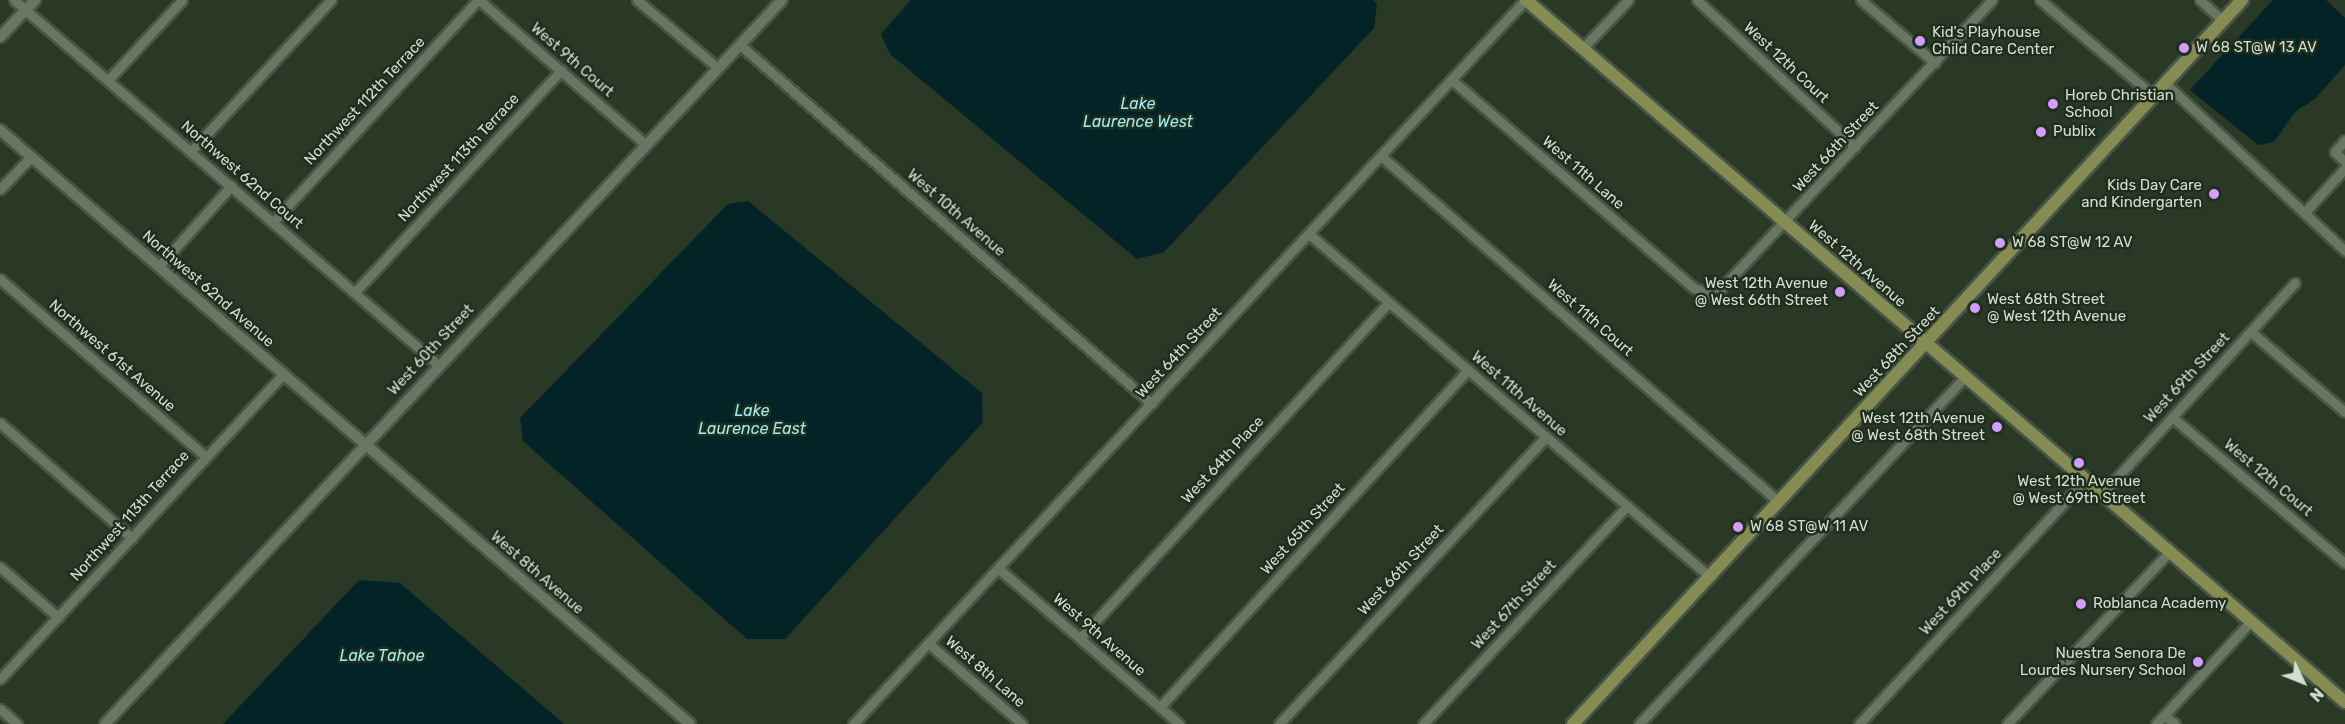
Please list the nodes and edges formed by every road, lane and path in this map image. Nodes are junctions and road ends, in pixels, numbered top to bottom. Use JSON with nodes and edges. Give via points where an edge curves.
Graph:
{"nodes":[{"id":1,"x":14,"y":0,"type":"edge"},
{"id":2,"x":35,"y":0,"type":"edge"},
{"id":3,"x":182,"y":0,"type":"edge"},
{"id":4,"x":331,"y":0,"type":"edge"},
{"id":5,"x":479,"y":0,"type":"edge"},
{"id":6,"x":637,"y":0,"type":"edge"},
{"id":7,"x":782,"y":0,"type":"edge"},
{"id":8,"x":1526,"y":0,"type":"edge"},
{"id":9,"x":1628,"y":0,"type":"edge"},
{"id":10,"x":1697,"y":0,"type":"edge"},
{"id":11,"x":1862,"y":0,"type":"edge"},
{"id":12,"x":1992,"y":0,"type":"edge"},
{"id":13,"x":2040,"y":0,"type":"edge"},
{"id":14,"x":2200,"y":0,"type":"edge"},
{"id":15,"x":2242,"y":0,"type":"edge"},
{"id":16,"x":26,"y":10,"type":"junction"},
{"id":17,"x":2223,"y":21,"type":"junction"},
{"id":18,"x":0,"y":38,"type":"edge"},
{"id":19,"x":740,"y":45,"type":"junction"},
{"id":20,"x":1582,"y":48,"type":"junction"},
{"id":21,"x":1935,"y":63,"type":"junction"},
{"id":22,"x":717,"y":68,"type":"junction"},
{"id":23,"x":561,"y":70,"type":"junction"},
{"id":24,"x":108,"y":80,"type":"junction"},
{"id":25,"x":1452,"y":80,"type":"junction"},
{"id":26,"x":2165,"y":82,"type":"junction"},
{"id":27,"x":2153,"y":95,"type":"junction"},
{"id":28,"x":0,"y":130,"type":"edge"},
{"id":29,"x":2345,"y":140,"type":"edge"},
{"id":30,"x":645,"y":144,"type":"junction"},
{"id":31,"x":1855,"y":147,"type":"junction"},
{"id":32,"x":191,"y":151,"type":"junction"},
{"id":33,"x":1381,"y":156,"type":"junction"},
{"id":34,"x":30,"y":157,"type":"junction"},
{"id":35,"x":2345,"y":162,"type":"edge"},
{"id":36,"x":2345,"y":168,"type":"edge"},
{"id":37,"x":231,"y":186,"type":"junction"},
{"id":38,"x":0,"y":189,"type":"edge"},
{"id":39,"x":2305,"y":212,"type":"junction"},
{"id":40,"x":273,"y":222,"type":"junction"},
{"id":41,"x":1786,"y":223,"type":"junction"},
{"id":42,"x":1309,"y":234,"type":"junction"},
{"id":43,"x":2345,"y":251,"type":"edge"},
{"id":44,"x":159,"y":266,"type":"junction"},
{"id":45,"x":0,"y":279,"type":"edge"},
{"id":46,"x":2295,"y":283,"type":"dead end"},
{"id":47,"x":1694,"y":288,"type":"joint"},
{"id":48,"x":355,"y":292,"type":"junction"},
{"id":49,"x":1389,"y":302,"type":"junction"},
{"id":50,"x":2251,"y":332,"type":"junction"},
{"id":51,"x":1926,"y":342,"type":"junction"},
{"id":52,"x":437,"y":364,"type":"junction"},
{"id":53,"x":1468,"y":370,"type":"junction"},
{"id":54,"x":283,"y":374,"type":"junction"},
{"id":55,"x":1965,"y":377,"type":"junction"},
{"id":56,"x":1152,"y":404,"type":"junction"},
{"id":57,"x":2345,"y":412,"type":"edge"},
{"id":58,"x":2172,"y":417,"type":"junction"},
{"id":59,"x":0,"y":423,"type":"edge"},
{"id":60,"x":1546,"y":437,"type":"junction"},
{"id":61,"x":365,"y":445,"type":"junction"},
{"id":62,"x":205,"y":456,"type":"junction"},
{"id":63,"x":2085,"y":480,"type":"junction"},
{"id":64,"x":2102,"y":494,"type":"junction"},
{"id":65,"x":1779,"y":502,"type":"junction"},
{"id":66,"x":1627,"y":506,"type":"junction"},
{"id":67,"x":132,"y":538,"type":"junction"},
{"id":68,"x":2169,"y":552,"type":"junction"},
{"id":69,"x":2345,"y":563,"type":"edge"},
{"id":70,"x":0,"y":567,"type":"edge"},
{"id":71,"x":999,"y":569,"type":"junction"},
{"id":72,"x":1710,"y":577,"type":"junction"},
{"id":73,"x":58,"y":617,"type":"junction"},
{"id":74,"x":2251,"y":621,"type":"junction"},
{"id":75,"x":1080,"y":638,"type":"junction"},
{"id":76,"x":929,"y":644,"type":"junction"},
{"id":77,"x":0,"y":679,"type":"edge"},
{"id":78,"x":2345,"y":702,"type":"edge"},
{"id":79,"x":1160,"y":707,"type":"junction"},
{"id":80,"x":0,"y":709,"type":"edge"},
{"id":81,"x":2164,"y":715,"type":"junction"},
{"id":82,"x":857,"y":723,"type":"edge"},
{"id":83,"x":17,"y":724,"type":"edge"},
{"id":84,"x":105,"y":724,"type":"edge"},
{"id":85,"x":690,"y":724,"type":"edge"},
{"id":86,"x":1022,"y":724,"type":"edge"},
{"id":87,"x":1179,"y":724,"type":"edge"},
{"id":88,"x":1279,"y":724,"type":"edge"},
{"id":89,"x":1423,"y":724,"type":"edge"},
{"id":90,"x":1573,"y":724,"type":"edge"},
{"id":91,"x":1640,"y":724,"type":"edge"},
{"id":92,"x":1859,"y":724,"type":"edge"},
{"id":93,"x":2007,"y":724,"type":"edge"},
{"id":94,"x":2156,"y":724,"type":"edge"},
{"id":95,"x":2175,"y":724,"type":"edge"}],
"edges":[{"from":1,"to":16,"type":"street","name":"Northwest 62nd Court"},
{"from":2,"to":16,"type":"street"},
{"from":3,"to":24,"type":"street"},
{"from":4,"to":32,"type":"street"},
{"from":5,"to":23,"type":"street","name":"West 9th Court"},
{"from":5,"to":40,"type":"street","name":"Northwest 112th Terrace"},
{"from":6,"to":22,"type":"street"},
{"from":7,"to":19,"type":"street","name":"West 60th Street"},
{"from":8,"to":20,"type":"main road","name":"West 12th Avenue"},
{"from":8,"to":25,"type":"street","name":"West 64th Street"},
{"from":9,"to":20,"type":"street"},
{"from":10,"to":31,"type":"street","name":"West 12th Court"},
{"from":11,"to":21,"type":"street"},
{"from":12,"to":21,"type":"street","name":"West 66th Street"},
{"from":13,"to":27,"type":"street"},
{"from":14,"to":17,"type":"street"},
{"from":15,"to":17,"type":"main road","name":"West 68th Street"},
{"from":16,"to":18,"type":"street"},
{"from":16,"to":24,"type":"street","name":"Northwest 62nd Court"},
{"from":17,"to":26,"type":"main road","name":"West 68th Street"},
{"from":19,"to":22,"type":"street","name":"West 60th Street"},
{"from":19,"to":56,"type":"street","name":"West 10th Avenue"},
{"from":20,"to":41,"type":"main road","name":"West 12th Avenue"},
{"from":21,"to":31,"type":"street","name":"West 66th Street"},
{"from":22,"to":30,"type":"street","name":"West 60th Street"},
{"from":23,"to":30,"type":"street","name":"West 9th Court"},
{"from":23,"to":48,"type":"street","name":"Northwest 113th Terrace"},
{"from":24,"to":32,"type":"street","name":"Northwest 62nd Court"},
{"from":25,"to":33,"type":"street","name":"West 64th Street"},
{"from":25,"to":47,"type":"street","name":"West 11th Lane"},
{"from":26,"to":27,"type":"main road","name":"West 68th Street"},
{"from":26,"to":39,"type":"street"},
{"from":27,"to":51,"type":"main road","name":"West 68th Street"},
{"from":28,"to":34,"type":"street"},
{"from":29,"to":35,"type":"street","via":[[2334,153]]},
{"from":30,"to":52,"type":"street","name":"West 60th Street"},
{"from":31,"to":41,"type":"street","name":"West 66th Street"},
{"from":32,"to":37,"type":"street","name":"Northwest 62nd Court"},
{"from":33,"to":42,"type":"street","name":"West 64th Street"},
{"from":33,"to":65,"type":"street","name":"West 11th Court"},
{"from":34,"to":38,"type":"street"},
{"from":34,"to":44,"type":"street","name":"Northwest 62nd Avenue"},
{"from":36,"to":39,"type":"street"},
{"from":37,"to":40,"type":"street","name":"Northwest 62nd Court"},
{"from":37,"to":44,"type":"street"},
{"from":39,"to":43,"type":"street"},
{"from":40,"to":48,"type":"street","name":"Northwest 62nd Court"},
{"from":41,"to":47,"type":"street","name":"West 66th Street","via":[[1722,292],[1714,296]]},
{"from":41,"to":51,"type":"main road","name":"West 12th Avenue"},
{"from":42,"to":49,"type":"street","name":"West 11th Avenue"},
{"from":42,"to":56,"type":"street","name":"West 64th Street"},
{"from":44,"to":54,"type":"street","name":"Northwest 62nd Avenue"},
{"from":45,"to":62,"type":"street","name":"Northwest 61st Avenue"},
{"from":46,"to":50,"type":"street","name":"West 69th Street"},
{"from":48,"to":52,"type":"street","name":"Northwest 62nd Court"},
{"from":49,"to":53,"type":"street","name":"West 11th Avenue"},
{"from":49,"to":75,"type":"street","name":"West 64th Place"},
{"from":50,"to":57,"type":"street"},
{"from":50,"to":58,"type":"street","name":"West 69th Street"},
{"from":51,"to":55,"type":"main road","name":"West 12th Avenue"},
{"from":51,"to":65,"type":"main road","name":"West 68th Street"},
{"from":52,"to":61,"type":"street","name":"West 60th Street"},
{"from":53,"to":60,"type":"street","name":"West 11th Avenue"},
{"from":53,"to":79,"type":"street","name":"West 65th Street"},
{"from":54,"to":61,"type":"street","name":"Northwest 62nd Avenue"},
{"from":54,"to":62,"type":"street","name":"Northwest 113th Terrace"},
{"from":55,"to":63,"type":"main road","name":"West 12th Avenue"},
{"from":55,"to":91,"type":"street"},
{"from":56,"to":71,"type":"street","name":"West 64th Street"},
{"from":58,"to":64,"type":"street","name":"West 69th Street"},
{"from":58,"to":69,"type":"street","name":"West 12th Court"},
{"from":59,"to":67,"type":"street"},
{"from":60,"to":66,"type":"street","name":"West 11th Avenue"},
{"from":60,"to":88,"type":"street","name":"West 66th Street"},
{"from":61,"to":84,"type":"street","name":"West 60th Street"},
{"from":61,"to":85,"type":"street","name":"West 8th Avenue"},
{"from":62,"to":67,"type":"street","name":"Northwest 113th Terrace"},
{"from":63,"to":64,"type":"main road","name":"West 12th Avenue"},
{"from":63,"to":92,"type":"street","name":"West 69th Place"},
{"from":64,"to":68,"type":"main road","name":"West 12th Avenue"},
{"from":65,"to":72,"type":"main road","name":"West 68th Street"},
{"from":66,"to":72,"type":"street","name":"West 11th Avenue"},
{"from":66,"to":89,"type":"street","name":"West 67th Street"},
{"from":67,"to":73,"type":"street","name":"Northwest 113th Terrace"},
{"from":68,"to":74,"type":"main road","name":"West 12th Avenue"},
{"from":68,"to":93,"type":"street"},
{"from":70,"to":73,"type":"street"},
{"from":71,"to":75,"type":"street","name":"West 9th Avenue"},
{"from":71,"to":76,"type":"street","name":"West 64th Street"},
{"from":72,"to":90,"type":"main road","name":"West 68th Street"},
{"from":73,"to":77,"type":"street","name":"Northwest 113th Terrace"},
{"from":74,"to":78,"type":"main road","name":"West 12th Avenue"},
{"from":74,"to":81,"type":"street"},
{"from":75,"to":79,"type":"street","name":"West 9th Avenue"},
{"from":76,"to":82,"type":"street","name":"West 64th Street"},
{"from":76,"to":86,"type":"street","name":"West 8th Lane"},
{"from":79,"to":87,"type":"street","name":"West 9th Avenue"},
{"from":80,"to":83,"type":"street"},
{"from":81,"to":94,"type":"street"},
{"from":81,"to":95,"type":"street"}]}
